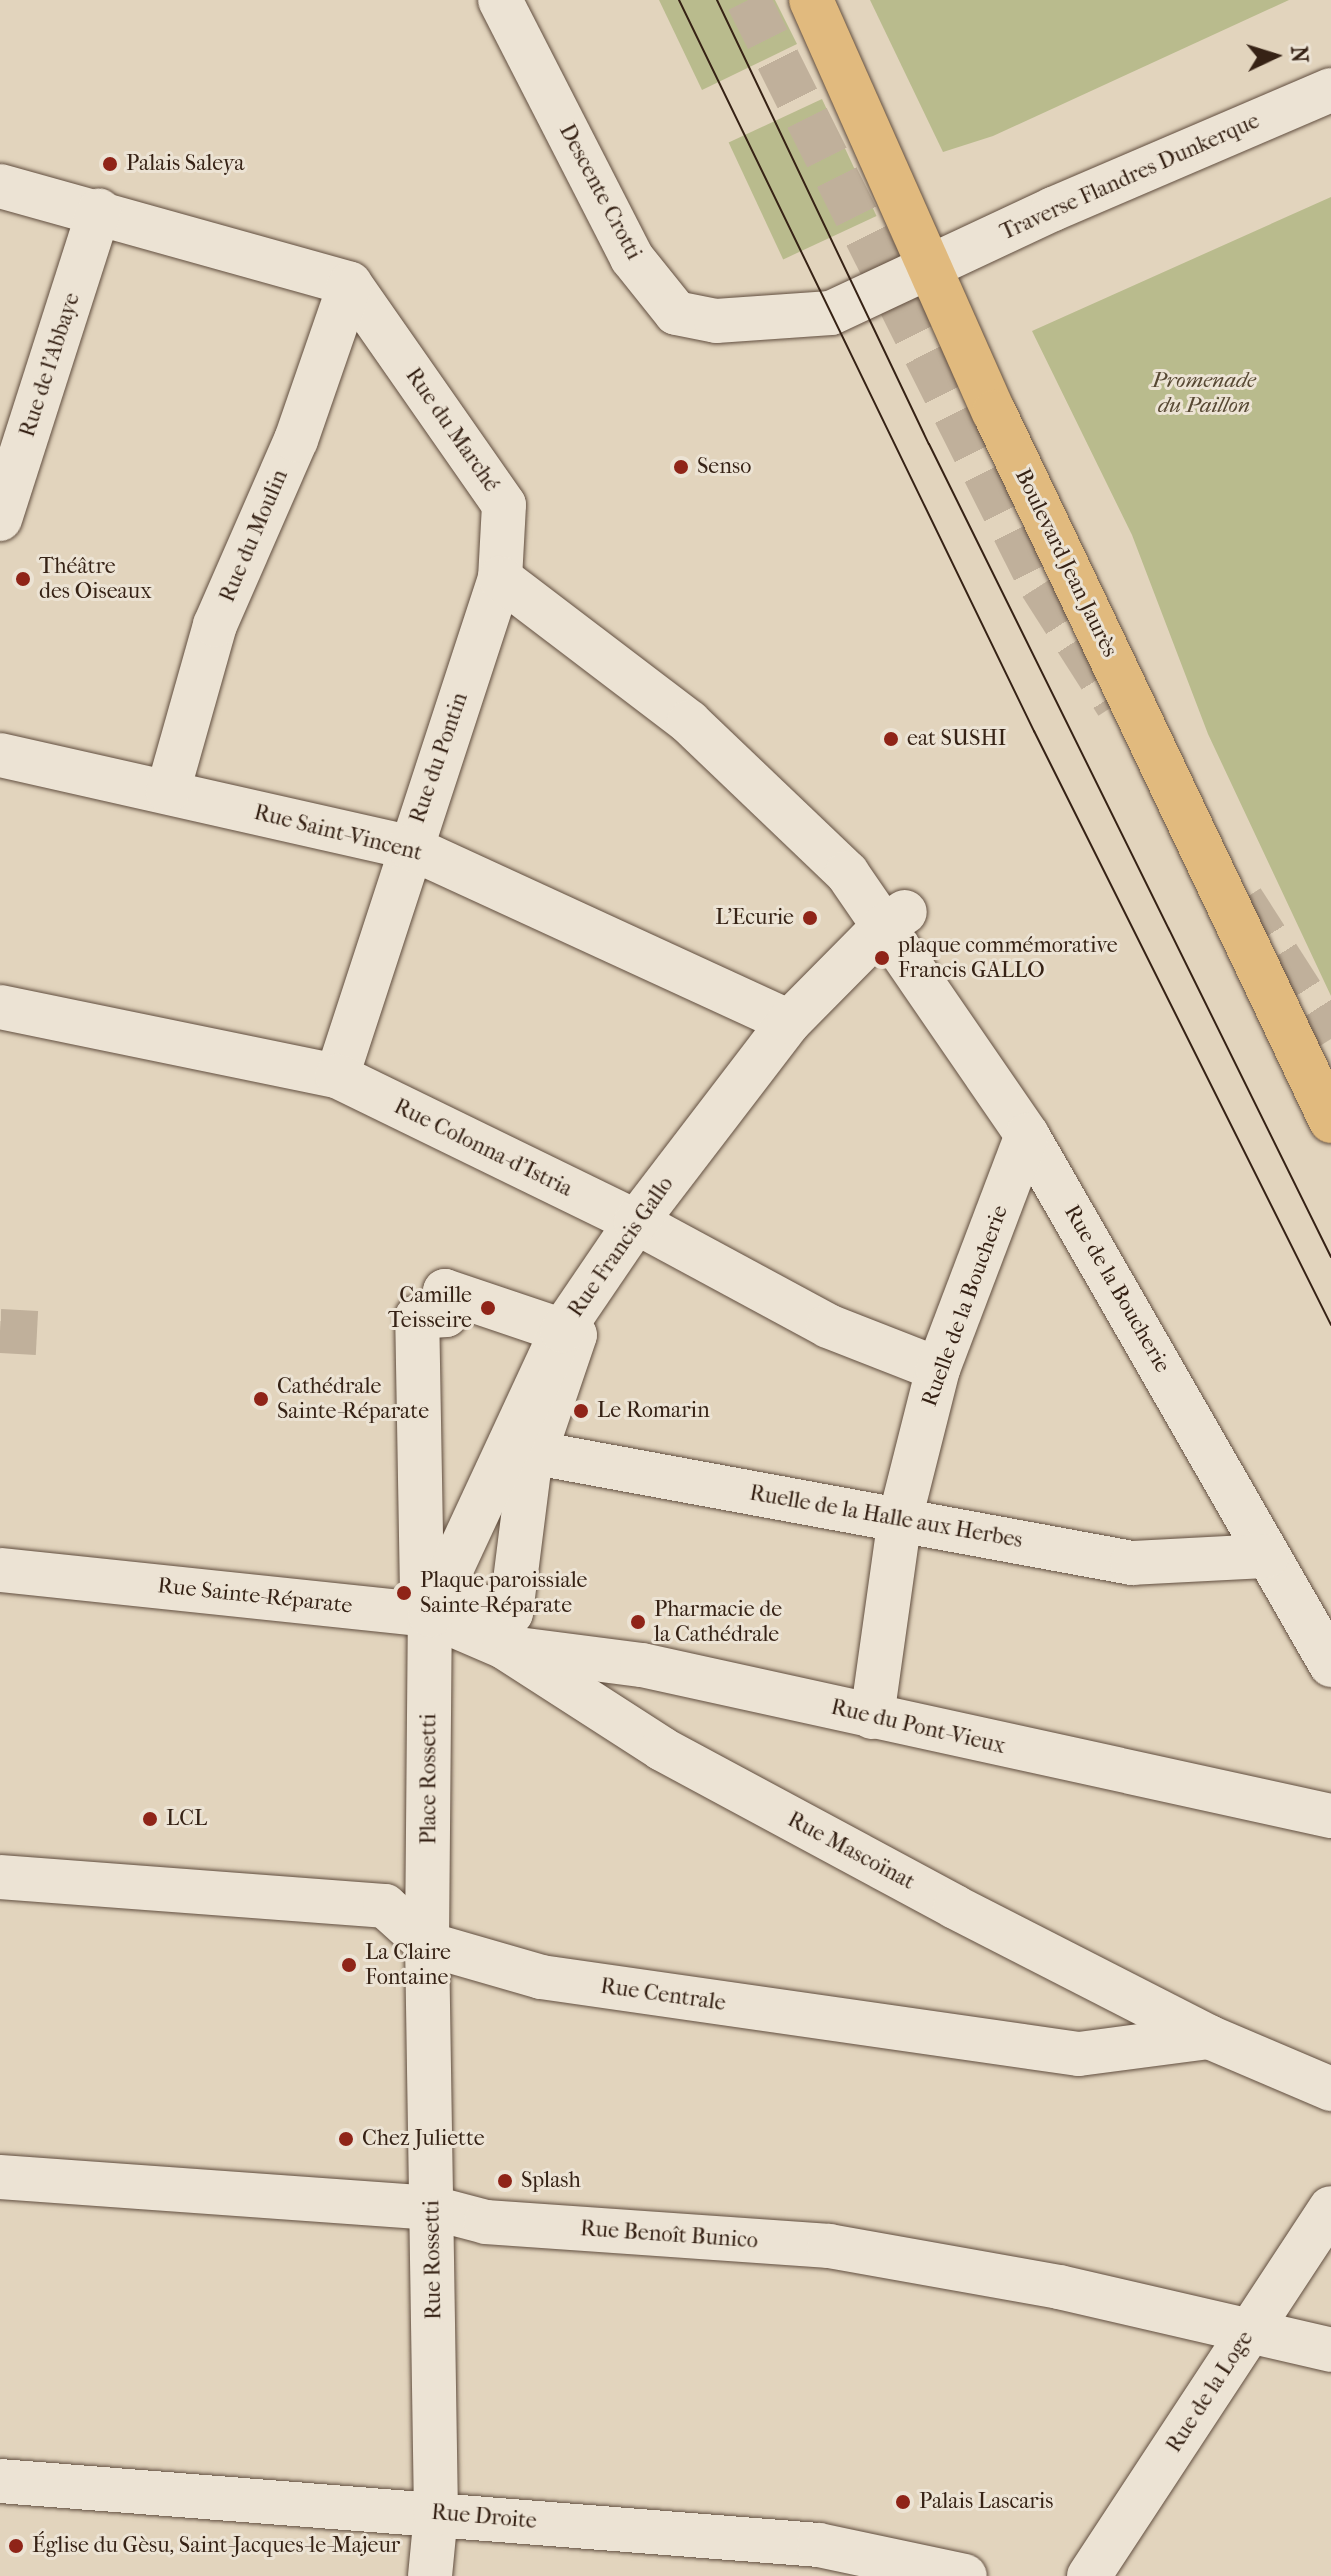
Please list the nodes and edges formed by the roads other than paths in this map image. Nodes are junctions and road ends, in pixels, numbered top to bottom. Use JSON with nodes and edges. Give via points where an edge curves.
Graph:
{"nodes":[{"id":1,"x":500,"y":0,"type":"edge"},
{"id":2,"x":811,"y":0,"type":"edge"},
{"id":3,"x":1331,"y":90,"type":"edge"},
{"id":4,"x":0,"y":186,"type":"edge"},
{"id":5,"x":99,"y":211,"type":"junction"},
{"id":6,"x":930,"y":267,"type":"junction"},
{"id":7,"x":350,"y":284,"type":"junction"},
{"id":8,"x":0,"y":519,"type":"edge"},
{"id":9,"x":500,"y":578,"type":"junction"},
{"id":10,"x":0,"y":755,"type":"edge"},
{"id":11,"x":168,"y":791,"type":"junction"},
{"id":12,"x":409,"y":847,"type":"junction"},
{"id":13,"x":894,"y":919,"type":"junction"},
{"id":14,"x":0,"y":1007,"type":"edge"},
{"id":15,"x":789,"y":1022,"type":"junction"},
{"id":16,"x":337,"y":1076,"type":"junction"},
{"id":17,"x":1331,"y":1121,"type":"edge"},
{"id":18,"x":1027,"y":1135,"type":"junction"},
{"id":19,"x":636,"y":1222,"type":"junction"},
{"id":20,"x":562,"y":1331,"type":"junction"},
{"id":21,"x":938,"y":1369,"type":"junction"},
{"id":22,"x":521,"y":1451,"type":"junction"},
{"id":23,"x":900,"y":1519,"type":"junction"},
{"id":24,"x":1267,"y":1556,"type":"junction"},
{"id":25,"x":0,"y":1570,"type":"edge"},
{"id":26,"x":434,"y":1606,"type":"junction"},
{"id":27,"x":504,"y":1647,"type":"junction"},
{"id":28,"x":1331,"y":1665,"type":"edge"},
{"id":29,"x":872,"y":1717,"type":"junction"},
{"id":30,"x":1331,"y":1816,"type":"edge"},
{"id":31,"x":0,"y":1877,"type":"edge"},
{"id":32,"x":427,"y":1944,"type":"junction"},
{"id":33,"x":1209,"y":2037,"type":"junction"},
{"id":34,"x":1331,"y":2089,"type":"edge"},
{"id":35,"x":0,"y":2177,"type":"edge"},
{"id":36,"x":433,"y":2208,"type":"junction"},
{"id":37,"x":1331,"y":2208,"type":"edge"},
{"id":38,"x":1251,"y":2330,"type":"junction"},
{"id":39,"x":1331,"y":2350,"type":"edge"},
{"id":40,"x":0,"y":2481,"type":"edge"},
{"id":41,"x":436,"y":2514,"type":"junction"},
{"id":42,"x":430,"y":2576,"type":"edge"},
{"id":43,"x":965,"y":2576,"type":"edge"},
{"id":44,"x":1089,"y":2576,"type":"edge"}],
"edges":[{"from":1,"to":6,"type":"street","name":"Descente Crotti","via":[[632,258],[676,313],[716,321],[831,313]]},
{"from":2,"to":6,"type":"main road","name":"Boulevard Jean Jaurès"},
{"from":3,"to":6,"type":"street","name":"Traverse Flandres Dunkerque"},
{"from":4,"to":5,"type":"street"},
{"from":5,"to":7,"type":"street"},
{"from":5,"to":8,"type":"street","name":"Rue de l'Abbaye"},
{"from":6,"to":17,"type":"main road","name":"Boulevard Jean Jaurès"},
{"from":7,"to":9,"type":"street","name":"Rue du Marché","via":[[504,505]]},
{"from":7,"to":11,"type":"street","name":"Rue du Moulin","via":[[296,440],[215,625]]},
{"from":9,"to":12,"type":"street","name":"Rue du Pontin"},
{"from":9,"to":13,"type":"street","via":[[689,722]]},
{"from":10,"to":11,"type":"street","name":"Rue Saint-Vincent"},
{"from":11,"to":12,"type":"street","name":"Rue Saint-Vincent"},
{"from":12,"to":15,"type":"street","name":"Rue Saint-Vincent"},
{"from":12,"to":16,"type":"street","name":"Rue du Pontin"},
{"from":13,"to":15,"type":"street","name":"Rue Francis Gallo"},
{"from":13,"to":18,"type":"street","name":"Rue de la Boucherie"},
{"from":14,"to":16,"type":"street","name":"Rue Colonna-d'Istria"},
{"from":15,"to":19,"type":"street","name":"Rue Francis Gallo"},
{"from":16,"to":19,"type":"street","name":"Rue Colonna-d'Istria"},
{"from":18,"to":21,"type":"street","name":"Ruelle de la Boucherie"},
{"from":18,"to":24,"type":"street","name":"Rue de la Boucherie"},
{"from":19,"to":20,"type":"street","name":"Rue Francis Gallo"},
{"from":19,"to":21,"type":"street","name":"Rue Colonna-d'Istria","via":[[828,1326]]},
{"from":20,"to":22,"type":"street","name":"Rue Francis Gallo"},
{"from":20,"to":26,"type":"street","via":[[445,1291],[446,1315],[417,1317],[422,1593]]},
{"from":21,"to":23,"type":"street","name":"Ruelle de la Boucherie"},
{"from":22,"to":23,"type":"street","name":"Ruelle de la Halle aux Herbes"},
{"from":22,"to":26,"type":"street","name":"Rue Francis Gallo"},
{"from":22,"to":26,"type":"street","via":[[529,1470],[511,1613]]},
{"from":23,"to":24,"type":"street","name":"Ruelle de la Halle aux Herbes","via":[[1132,1563]]},
{"from":23,"to":29,"type":"street","name":"Ruelle de la Boucherie"},
{"from":24,"to":28,"type":"street","name":"Rue de la Boucherie"},
{"from":25,"to":26,"type":"street","name":"Rue Sainte-Réparate"},
{"from":26,"to":27,"type":"street","name":"Rue Sainte-Réparate"},
{"from":26,"to":32,"type":"street","name":"Place Rossetti"},
{"from":27,"to":29,"type":"street","name":"Rue du Pont-Vieux","via":[[642,1665]]},
{"from":27,"to":33,"type":"street","name":"Rue Mascoïnat","via":[[662,1749]]},
{"from":29,"to":30,"type":"street","name":"Rue du Pont-Vieux"},
{"from":31,"to":32,"type":"street","name":"Rue Centrale","via":[[385,1906]]},
{"from":32,"to":33,"type":"street","name":"Rue Centrale","via":[[541,1977],[1079,2054]]},
{"from":32,"to":36,"type":"street","name":"Rue Rossetti"},
{"from":33,"to":34,"type":"street"},
{"from":35,"to":36,"type":"street","name":"Rue Benoît Bunico"},
{"from":36,"to":38,"type":"street","name":"Rue Benoît Bunico","via":[[486,2222],[829,2246],[1059,2287]]},
{"from":36,"to":41,"type":"street","name":"Rue Rossetti"},
{"from":37,"to":38,"type":"street","name":"Rue de la Loge"},
{"from":38,"to":39,"type":"street","name":"Rue Benoît Bunico"},
{"from":38,"to":44,"type":"street","name":"Rue de la Loge"},
{"from":40,"to":41,"type":"street","name":"Rue Droite"},
{"from":41,"to":42,"type":"street","name":"Rue Rossetti"},
{"from":41,"to":43,"type":"street","name":"Rue Droite","via":[[819,2545]]}]}
